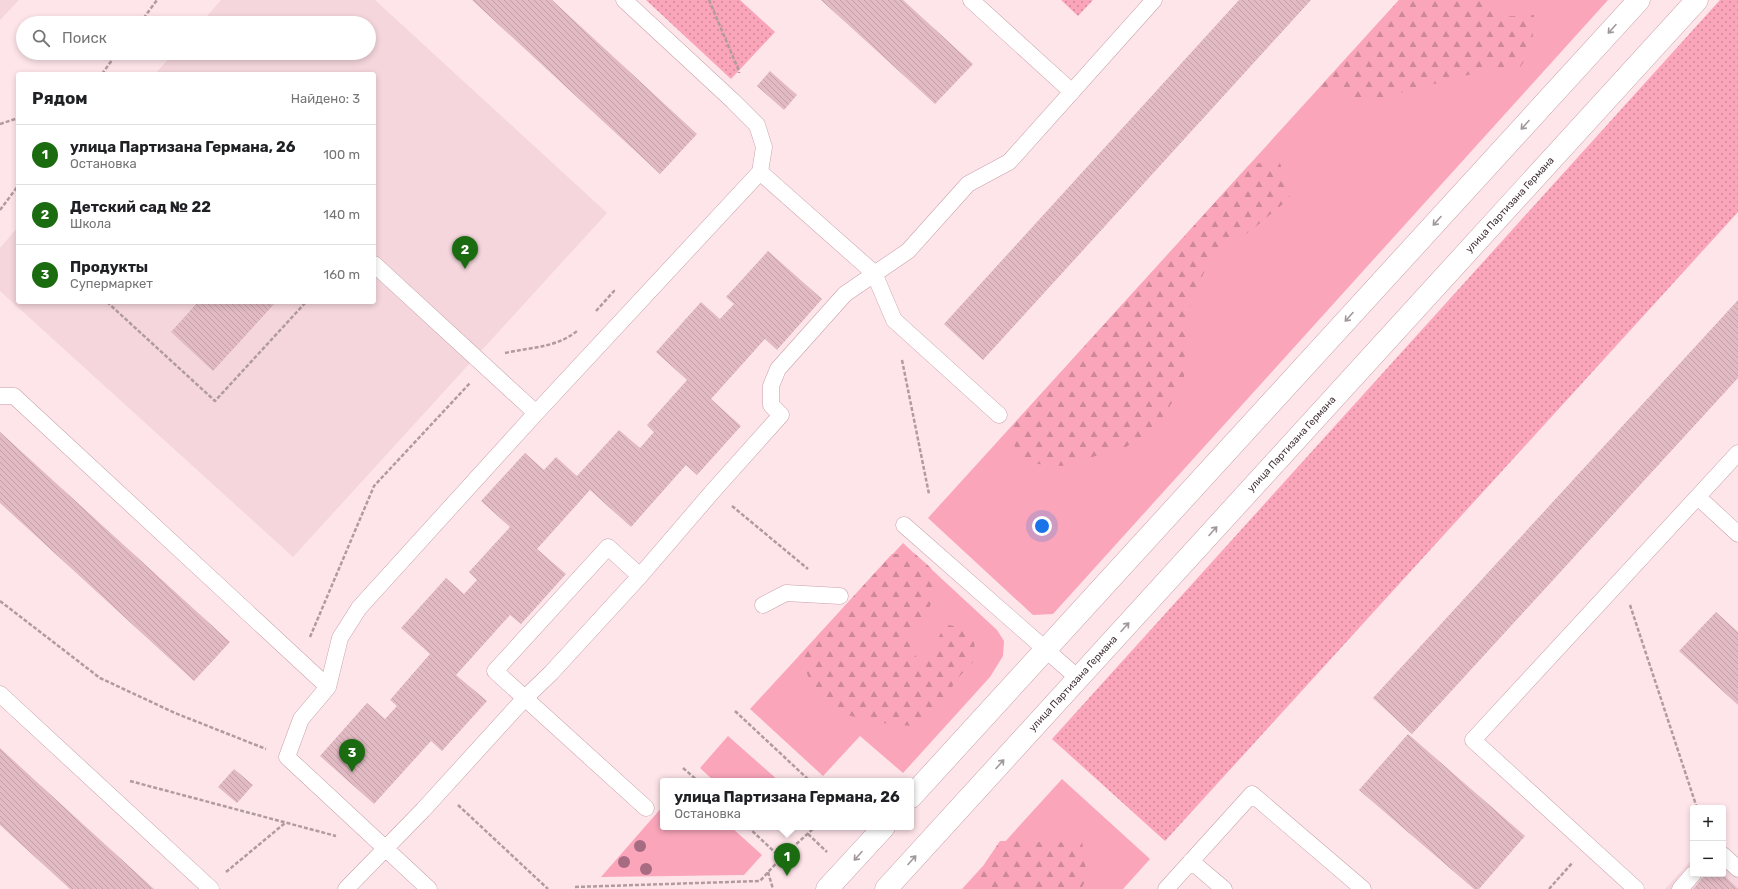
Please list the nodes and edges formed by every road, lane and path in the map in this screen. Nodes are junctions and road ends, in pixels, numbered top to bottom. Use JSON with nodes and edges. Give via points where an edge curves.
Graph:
{"nodes":[{"id":1,"x":157,"y":0,"type":"edge"},
{"id":2,"x":624,"y":0,"type":"edge"},
{"id":3,"x":709,"y":0,"type":"edge"},
{"id":4,"x":971,"y":0,"type":"edge"},
{"id":5,"x":1154,"y":0,"type":"edge"},
{"id":6,"x":1639,"y":0,"type":"edge"},
{"id":7,"x":1697,"y":0,"type":"edge"},
{"id":8,"x":145,"y":16,"type":"edge"},
{"id":9,"x":113,"y":60,"type":"edge"},
{"id":10,"x":104,"y":72,"type":"edge"},
{"id":11,"x":738,"y":76,"type":"dead end"},
{"id":12,"x":1072,"y":92,"type":"junction"},
{"id":13,"x":16,"y":119,"type":"edge"},
{"id":14,"x":0,"y":124,"type":"edge"},
{"id":15,"x":760,"y":172,"type":"junction"},
{"id":16,"x":16,"y":189,"type":"edge"},
{"id":17,"x":0,"y":210,"type":"edge"},
{"id":18,"x":376,"y":266,"type":"edge"},
{"id":19,"x":874,"y":274,"type":"junction"},
{"id":20,"x":639,"y":303,"type":"junction"},
{"id":21,"x":108,"y":304,"type":"edge"},
{"id":22,"x":304,"y":304,"type":"edge"},
{"id":23,"x":594,"y":313,"type":"dead end"},
{"id":24,"x":894,"y":320,"type":"junction"},
{"id":25,"x":579,"y":330,"type":"dead end"},
{"id":26,"x":485,"y":366,"type":"junction"},
{"id":27,"x":0,"y":396,"type":"edge"},
{"id":28,"x":536,"y":412,"type":"junction"},
{"id":29,"x":999,"y":415,"type":"dead end"},
{"id":30,"x":1738,"y":453,"type":"edge"},
{"id":31,"x":713,"y":491,"type":"junction"},
{"id":32,"x":929,"y":494,"type":"dead end"},
{"id":33,"x":1698,"y":497,"type":"junction"},
{"id":34,"x":904,"y":525,"type":"dead end"},
{"id":35,"x":1738,"y":534,"type":"edge"},
{"id":36,"x":640,"y":576,"type":"junction"},
{"id":37,"x":1622,"y":579,"type":"junction"},
{"id":38,"x":840,"y":596,"type":"joint"},
{"id":39,"x":0,"y":601,"type":"edge"},
{"id":40,"x":763,"y":605,"type":"dead end"},
{"id":41,"x":1045,"y":650,"type":"junction"},
{"id":42,"x":299,"y":661,"type":"junction"},
{"id":43,"x":1078,"y":678,"type":"junction"},
{"id":44,"x":328,"y":687,"type":"junction"},
{"id":45,"x":0,"y":694,"type":"edge"},
{"id":46,"x":525,"y":698,"type":"junction"},
{"id":47,"x":735,"y":711,"type":"dead end"},
{"id":48,"x":287,"y":757,"type":"junction"},
{"id":49,"x":684,"y":768,"type":"dead end"},
{"id":50,"x":695,"y":778,"type":"edge"},
{"id":51,"x":807,"y":778,"type":"edge"},
{"id":52,"x":125,"y":780,"type":"dead end"},
{"id":53,"x":442,"y":790,"type":"junction"},
{"id":54,"x":914,"y":794,"type":"edge"},
{"id":55,"x":1696,"y":805,"type":"edge"},
{"id":56,"x":646,"y":808,"type":"dead end"},
{"id":57,"x":285,"y":823,"type":"junction"},
{"id":58,"x":751,"y":830,"type":"edge"},
{"id":59,"x":812,"y":830,"type":"edge"},
{"id":60,"x":881,"y":830,"type":"edge"},
{"id":61,"x":808,"y":834,"type":"junction"},
{"id":62,"x":339,"y":837,"type":"dead end"},
{"id":63,"x":1588,"y":845,"type":"junction"},
{"id":64,"x":385,"y":849,"type":"junction"},
{"id":65,"x":246,"y":855,"type":"dead end"},
{"id":66,"x":830,"y":855,"type":"dead end"},
{"id":67,"x":781,"y":858,"type":"junction"},
{"id":68,"x":1726,"y":859,"type":"edge"},
{"id":69,"x":1191,"y":861,"type":"junction"},
{"id":70,"x":1738,"y":869,"type":"edge"},
{"id":71,"x":768,"y":872,"type":"junction"},
{"id":72,"x":1690,"y":877,"type":"edge"},
{"id":73,"x":575,"y":887,"type":"dead end"},
{"id":74,"x":211,"y":889,"type":"edge"},
{"id":75,"x":346,"y":889,"type":"edge"},
{"id":76,"x":429,"y":889,"type":"edge"},
{"id":77,"x":548,"y":889,"type":"edge"},
{"id":78,"x":773,"y":889,"type":"edge"},
{"id":79,"x":827,"y":889,"type":"edge"},
{"id":80,"x":886,"y":889,"type":"edge"},
{"id":81,"x":1166,"y":889,"type":"edge"},
{"id":82,"x":1224,"y":889,"type":"edge"},
{"id":83,"x":1363,"y":889,"type":"edge"},
{"id":84,"x":1548,"y":889,"type":"edge"},
{"id":85,"x":1636,"y":889,"type":"edge"},
{"id":86,"x":1680,"y":889,"type":"edge"}],
"edges":[{"from":1,"to":8,"type":"path"},
{"from":2,"to":15,"type":"lane","via":[[757,125],[764,147]]},
{"from":3,"to":11,"type":"path","via":[[739,70]]},
{"from":4,"to":12,"type":"lane"},
{"from":5,"to":12,"type":"lane"},
{"from":6,"to":41,"type":"main road","one_way":true},
{"from":43,"to":7,"type":"main road","name":"улица Партизана Германа","one_way":true},
{"from":9,"to":10,"type":"path"},
{"from":12,"to":19,"type":"lane","via":[[1009,162],[968,184],[908,251]]},
{"from":13,"to":14,"type":"path"},
{"from":15,"to":19,"type":"lane"},
{"from":15,"to":20,"type":"lane"},
{"from":16,"to":17,"type":"path"},
{"from":18,"to":26,"type":"lane"},
{"from":19,"to":24,"type":"lane"},
{"from":19,"to":31,"type":"lane","via":[[845,294],[778,369],[771,386],[771,405],[781,415]]},
{"from":20,"to":23,"type":"path","via":[[627,293],[614,291]]},
{"from":20,"to":28,"type":"lane"},
{"from":21,"to":22,"type":"path","via":[[215,401]]},
{"from":24,"to":29,"type":"lane"},
{"from":24,"to":32,"type":"path"},
{"from":25,"to":26,"type":"path","via":[[556,344],[496,356]]},
{"from":26,"to":28,"type":"lane"},
{"from":26,"to":42,"type":"path","via":[[374,486]]},
{"from":27,"to":42,"type":"lane","via":[[14,396]]},
{"from":28,"to":44,"type":"lane","via":[[359,608],[340,638]]},
{"from":30,"to":33,"type":"lane"},
{"from":31,"to":36,"type":"lane"},
{"from":31,"to":38,"type":"path"},
{"from":33,"to":35,"type":"lane"},
{"from":33,"to":37,"type":"lane"},
{"from":34,"to":41,"type":"lane"},
{"from":36,"to":46,"type":"lane"},
{"from":36,"to":46,"type":"lane","via":[[608,547],[495,671]]},
{"from":37,"to":55,"type":"path"},
{"from":37,"to":63,"type":"lane","via":[[1473,740]]},
{"from":38,"to":40,"type":"lane","via":[[786,593]]},
{"from":39,"to":48,"type":"path","via":[[100,678],[174,712]]},
{"from":41,"to":43,"type":"lane"},
{"from":41,"to":54,"type":"main road"},
{"from":42,"to":44,"type":"lane"},
{"from":80,"to":43,"type":"main road","name":"улица Партизана Германа","one_way":true},
{"from":44,"to":48,"type":"lane","via":[[301,719]]},
{"from":45,"to":74,"type":"lane"},
{"from":46,"to":53,"type":"lane"},
{"from":46,"to":56,"type":"lane"},
{"from":47,"to":51,"type":"path"},
{"from":48,"to":64,"type":"lane"},
{"from":49,"to":50,"type":"path"},
{"from":52,"to":57,"type":"path"},
{"from":53,"to":64,"type":"lane"},
{"from":53,"to":77,"type":"path"},
{"from":57,"to":62,"type":"path"},
{"from":57,"to":65,"type":"path"},
{"from":58,"to":67,"type":"path"},
{"from":59,"to":61,"type":"path"},
{"from":60,"to":79,"type":"main road","one_way":true},
{"from":61,"to":66,"type":"path"},
{"from":61,"to":67,"type":"path"},
{"from":63,"to":84,"type":"path"},
{"from":63,"to":85,"type":"lane"},
{"from":64,"to":75,"type":"lane"},
{"from":64,"to":76,"type":"lane"},
{"from":67,"to":71,"type":"path"},
{"from":68,"to":70,"type":"lane"},
{"from":69,"to":81,"type":"lane"},
{"from":69,"to":82,"type":"lane"},
{"from":69,"to":83,"type":"lane","via":[[1252,794]]},
{"from":71,"to":73,"type":"path","via":[[760,881]]},
{"from":71,"to":78,"type":"path"},
{"from":72,"to":86,"type":"lane"}]}
